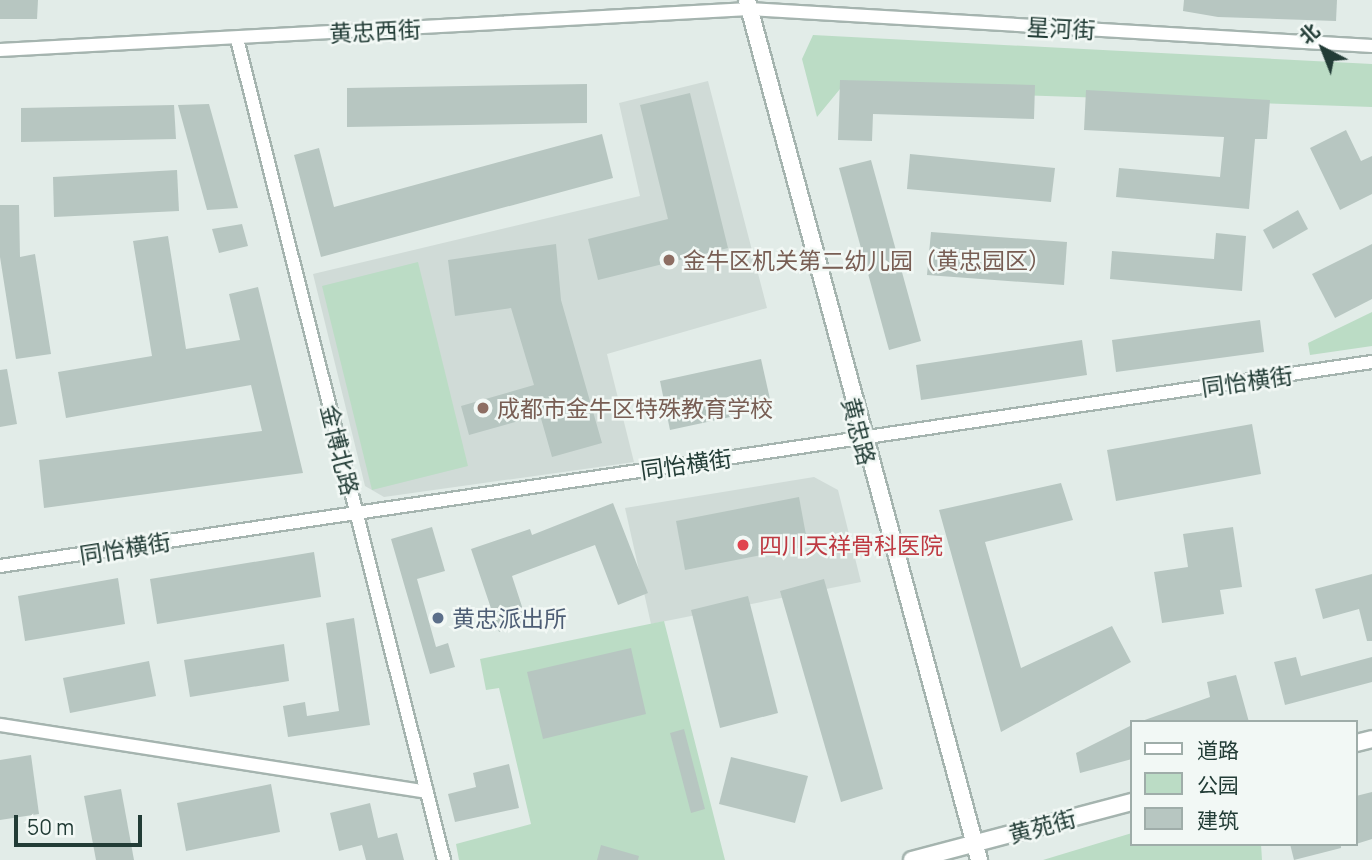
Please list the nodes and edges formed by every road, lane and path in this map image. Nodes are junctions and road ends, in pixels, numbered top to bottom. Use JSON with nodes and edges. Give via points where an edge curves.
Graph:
{"nodes":[{"id":1,"x":748,"y":5,"type":"edge"},
{"id":2,"x":237,"y":39,"type":"junction"},
{"id":3,"x":1372,"y":46,"type":"edge"},
{"id":4,"x":0,"y":50,"type":"edge"},
{"id":5,"x":1372,"y":362,"type":"edge"},
{"id":6,"x":861,"y":438,"type":"junction"},
{"id":7,"x":356,"y":513,"type":"junction"},
{"id":8,"x":0,"y":566,"type":"edge"},
{"id":9,"x":0,"y":724,"type":"edge"},
{"id":10,"x":427,"y":792,"type":"junction"},
{"id":11,"x":1130,"y":803,"type":"edge"},
{"id":12,"x":975,"y":843,"type":"junction"},
{"id":13,"x":444,"y":860,"type":"edge"},
{"id":14,"x":912,"y":860,"type":"edge"},
{"id":15,"x":979,"y":860,"type":"edge"}],
"edges":[{"from":1,"to":2,"type":"street","name":"黄忠西街"},
{"from":1,"to":3,"type":"street","name":"星河街"},
{"from":1,"to":6,"type":"street","name":"黄忠路"},
{"from":2,"to":4,"type":"street","name":"黄忠西街"},
{"from":2,"to":7,"type":"street","name":"金博北路"},
{"from":5,"to":6,"type":"street","name":"同怡横街"},
{"from":6,"to":7,"type":"street","name":"同怡横街"},
{"from":6,"to":12,"type":"street","name":"黄忠路"},
{"from":7,"to":8,"type":"street","name":"同怡横街"},
{"from":7,"to":10,"type":"street","name":"金博北路"},
{"from":9,"to":10,"type":"street"},
{"from":10,"to":13,"type":"street","name":"金博北路"},
{"from":11,"to":12,"type":"street","name":"黄苑街"},
{"from":12,"to":14,"type":"street","name":"黄苑街"},
{"from":12,"to":15,"type":"street","name":"黄忠路"}]}
